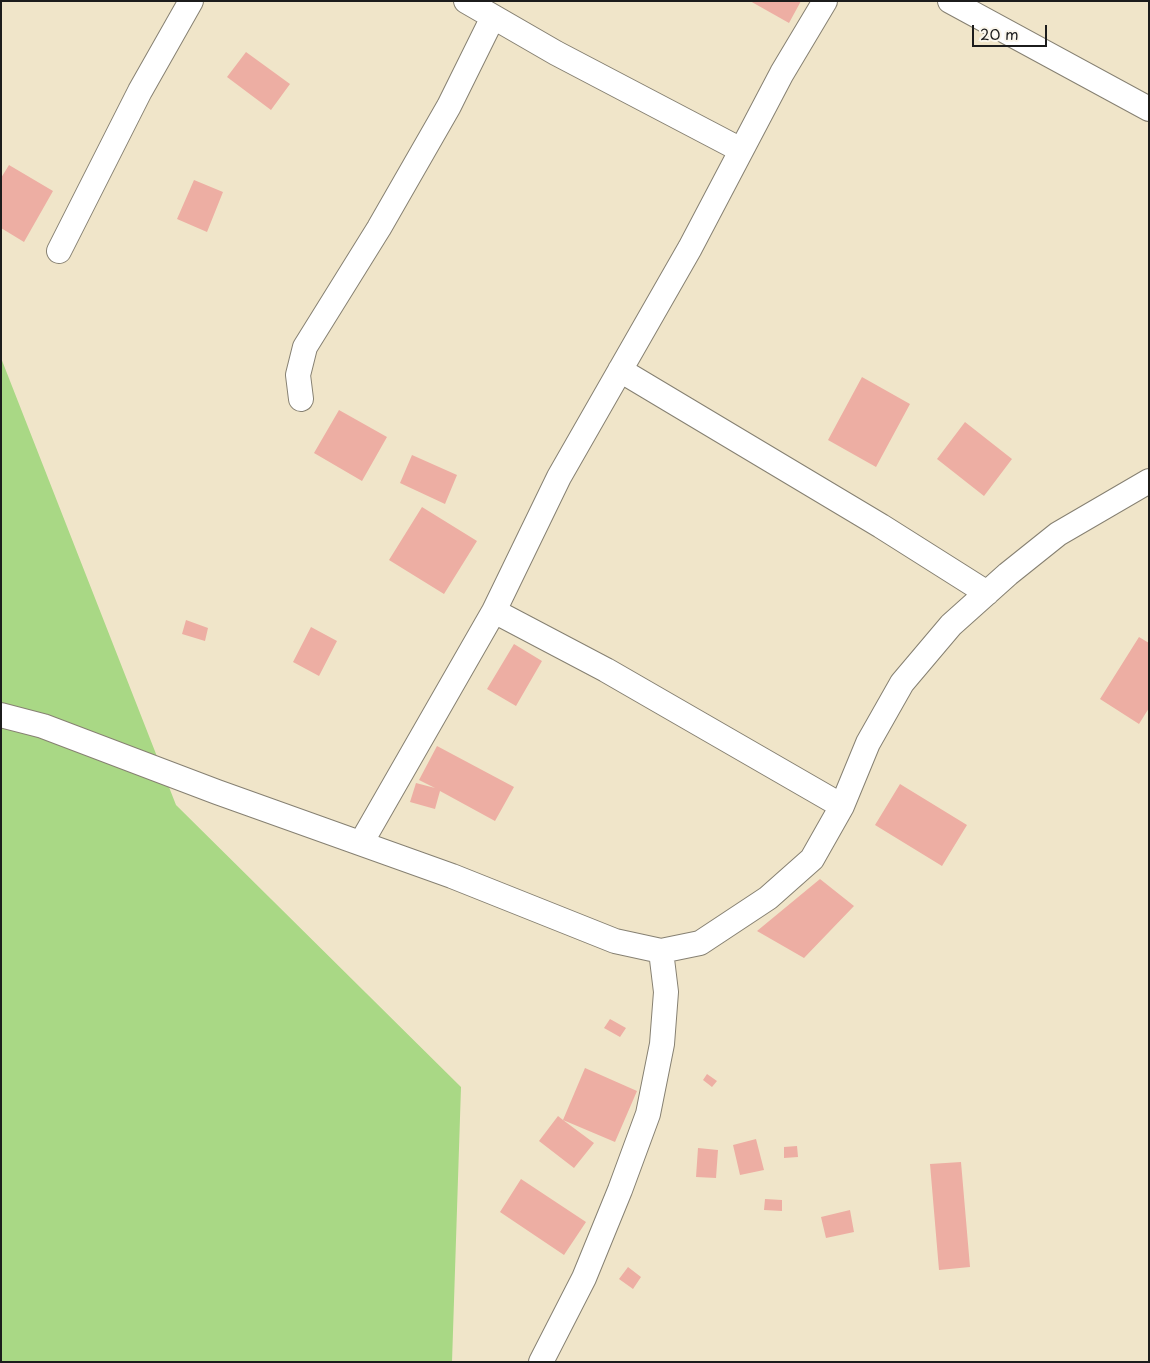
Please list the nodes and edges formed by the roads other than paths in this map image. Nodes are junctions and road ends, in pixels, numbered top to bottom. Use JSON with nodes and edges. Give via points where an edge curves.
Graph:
{"nodes":[{"id":1,"x":191,"y":1,"type":"edge"},
{"id":2,"x":466,"y":1,"type":"edge"},
{"id":3,"x":826,"y":1,"type":"edge"},
{"id":4,"x":950,"y":1,"type":"edge"},
{"id":5,"x":494,"y":17,"type":"junction"},
{"id":6,"x":1149,"y":109,"type":"edge"},
{"id":7,"x":741,"y":150,"type":"junction"},
{"id":8,"x":59,"y":251,"type":"dead end"},
{"id":9,"x":620,"y":370,"type":"junction"},
{"id":10,"x":301,"y":399,"type":"dead end"},
{"id":11,"x":1149,"y":481,"type":"edge"},
{"id":12,"x":987,"y":593,"type":"junction"},
{"id":13,"x":494,"y":611,"type":"junction"},
{"id":14,"x":1,"y":714,"type":"edge"},
{"id":15,"x":842,"y":806,"type":"junction"},
{"id":16,"x":361,"y":843,"type":"junction"},
{"id":17,"x":661,"y":951,"type":"junction"},
{"id":18,"x":541,"y":1362,"type":"edge"}],
"edges":[{"from":1,"to":8,"type":"street","via":[[140,91]]},
{"from":2,"to":5,"type":"street"},
{"from":3,"to":7,"type":"street","via":[[782,73]]},
{"from":4,"to":6,"type":"street"},
{"from":5,"to":7,"type":"street"},
{"from":5,"to":10,"type":"street","via":[[449,106],[305,347],[298,375]]},
{"from":7,"to":9,"type":"street","via":[[690,248]]},
{"from":9,"to":12,"type":"street"},
{"from":9,"to":13,"type":"street","via":[[559,478]]},
{"from":11,"to":12,"type":"street","via":[[1058,534]]},
{"from":12,"to":15,"type":"street","via":[[951,625],[902,683],[868,743]]},
{"from":13,"to":15,"type":"street","via":[[606,670]]},
{"from":13,"to":16,"type":"street"},
{"from":14,"to":16,"type":"street","via":[[43,726]]},
{"from":15,"to":17,"type":"street","via":[[812,859],[768,898],[700,943]]},
{"from":16,"to":17,"type":"street","via":[[615,941]]},
{"from":17,"to":18,"type":"street","via":[[666,992],[662,1044],[648,1114],[584,1278]]}]}
